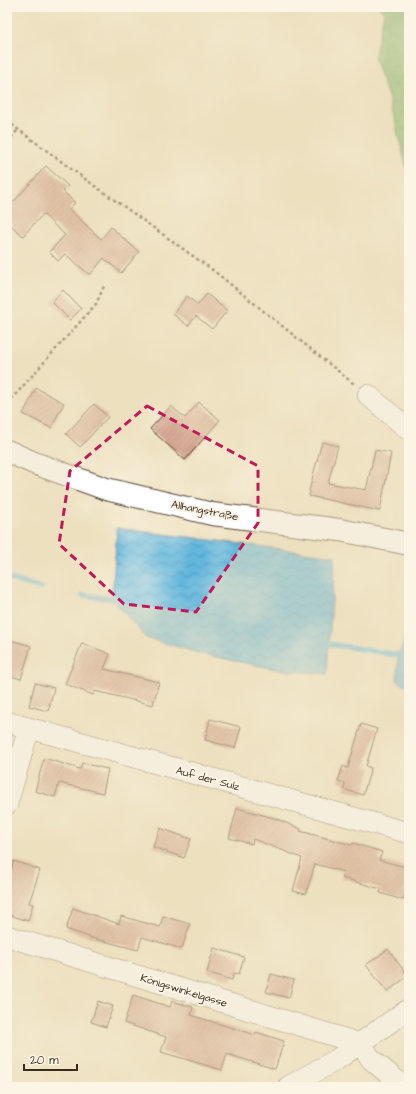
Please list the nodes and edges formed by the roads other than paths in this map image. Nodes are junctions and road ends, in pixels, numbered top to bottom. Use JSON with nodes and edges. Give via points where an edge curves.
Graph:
{"nodes":[{"id":1,"x":368,"y":395,"type":"road end"},
{"id":2,"x":409,"y":430,"type":"edge"},
{"id":3,"x":7,"y":451,"type":"edge"},
{"id":4,"x":409,"y":544,"type":"edge"},
{"id":5,"x":7,"y":722,"type":"edge"},
{"id":6,"x":29,"y":728,"type":"junction"},
{"id":7,"x":7,"y":804,"type":"edge"},
{"id":8,"x":409,"y":833,"type":"edge"},
{"id":9,"x":7,"y":936,"type":"edge"},
{"id":10,"x":409,"y":1009,"type":"edge"},
{"id":11,"x":361,"y":1044,"type":"junction"},
{"id":12,"x":288,"y":1087,"type":"edge"},
{"id":13,"x":404,"y":1087,"type":"edge"}],
"edges":[{"from":1,"to":2,"type":"street"},
{"from":3,"to":4,"type":"street","name":"Allhangstraße","via":[[106,489],[212,514],[340,530]]},
{"from":5,"to":6,"type":"street","name":"Auf der Sulz"},
{"from":6,"to":7,"type":"street"},
{"from":6,"to":8,"type":"street","name":"Auf der Sulz"},
{"from":9,"to":11,"type":"street","name":"Königswinkelgasse"},
{"from":10,"to":11,"type":"street"},
{"from":11,"to":12,"type":"street"},
{"from":11,"to":13,"type":"street","via":[[371,1059]]}]}
